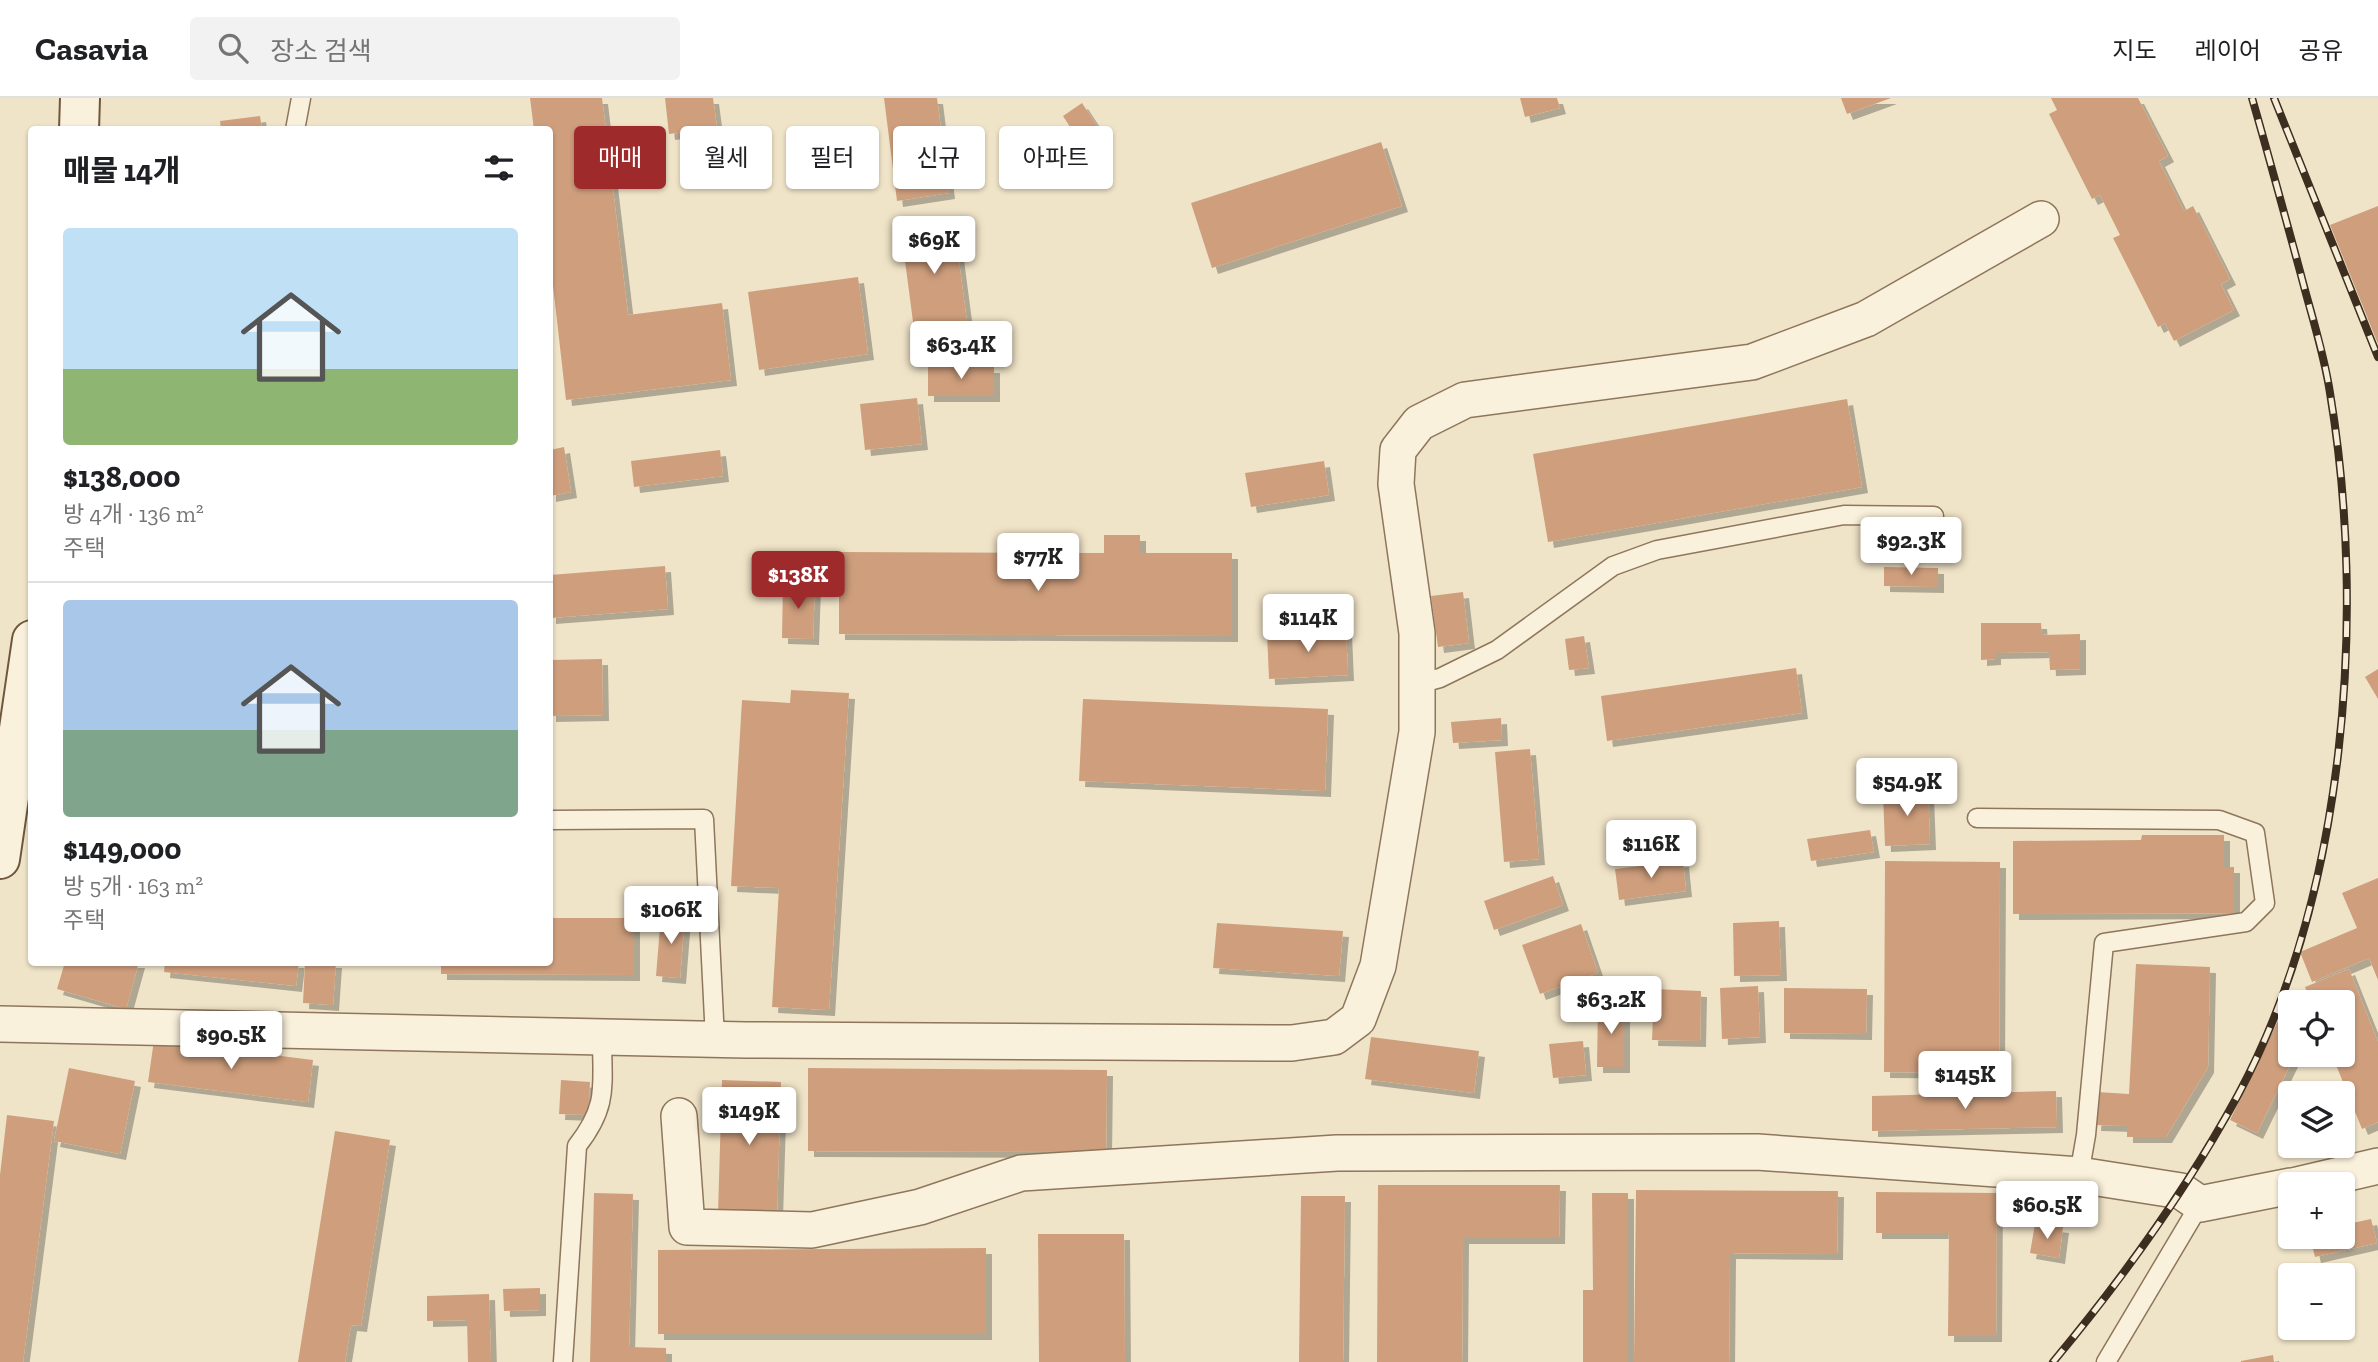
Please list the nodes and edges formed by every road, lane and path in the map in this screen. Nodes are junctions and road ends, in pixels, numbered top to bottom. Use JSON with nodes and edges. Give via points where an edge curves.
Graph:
{"nodes":[{"id":1,"x":80,"y":98,"type":"edge"},
{"id":2,"x":301,"y":98,"type":"edge"},
{"id":3,"x":79,"y":126,"type":"edge"},
{"id":4,"x":296,"y":126,"type":"edge"},
{"id":5,"x":2041,"y":219,"type":"dead end"},
{"id":6,"x":1934,"y":516,"type":"dead end"},
{"id":7,"x":28,"y":667,"type":"edge"},
{"id":8,"x":1418,"y":684,"type":"junction"},
{"id":9,"x":1977,"y":818,"type":"dead end"},
{"id":10,"x":553,"y":820,"type":"edge"},
{"id":11,"x":0,"y":859,"type":"edge"},
{"id":12,"x":0,"y":1024,"type":"edge"},
{"id":13,"x":602,"y":1037,"type":"junction"},
{"id":14,"x":715,"y":1039,"type":"junction"},
{"id":15,"x":679,"y":1116,"type":"dead end"},
{"id":16,"x":2378,"y":1166,"type":"edge"},
{"id":17,"x":2352,"y":1172,"type":"edge"},
{"id":18,"x":2079,"y":1175,"type":"junction"},
{"id":19,"x":2278,"y":1189,"type":"edge"},
{"id":20,"x":2200,"y":1204,"type":"junction"},
{"id":21,"x":563,"y":1362,"type":"edge"},
{"id":22,"x":2106,"y":1362,"type":"edge"}],
"edges":[{"from":1,"to":3,"type":"street"},
{"from":2,"to":4,"type":"lane"},
{"from":5,"to":8,"type":"street","via":[[1866,319],[1752,362],[1465,400],[1419,423],[1398,450],[1396,484],[1417,634]]},
{"from":6,"to":8,"type":"lane","via":[[1844,515],[1657,550],[1613,566],[1497,650]]},
{"from":7,"to":11,"type":"street"},
{"from":8,"to":14,"type":"street","via":[[1417,732],[1378,966],[1357,1019],[1334,1037],[1292,1043]]},
{"from":9,"to":18,"type":"lane","via":[[2219,820],[2255,833],[2264,903],[2246,922],[2104,943]]},
{"from":10,"to":14,"type":"lane","via":[[704,819]]},
{"from":12,"to":13,"type":"street"},
{"from":13,"to":14,"type":"street"},
{"from":13,"to":21,"type":"lane","via":[[602,1100],[595,1123],[577,1146]]},
{"from":15,"to":18,"type":"street","via":[[687,1227],[811,1230],[920,1207],[1021,1173],[1337,1153],[1757,1152]]},
{"from":16,"to":17,"type":"street"},
{"from":18,"to":20,"type":"street","via":[[2181,1191]]},
{"from":19,"to":20,"type":"street"},
{"from":20,"to":22,"type":"lane"}]}
